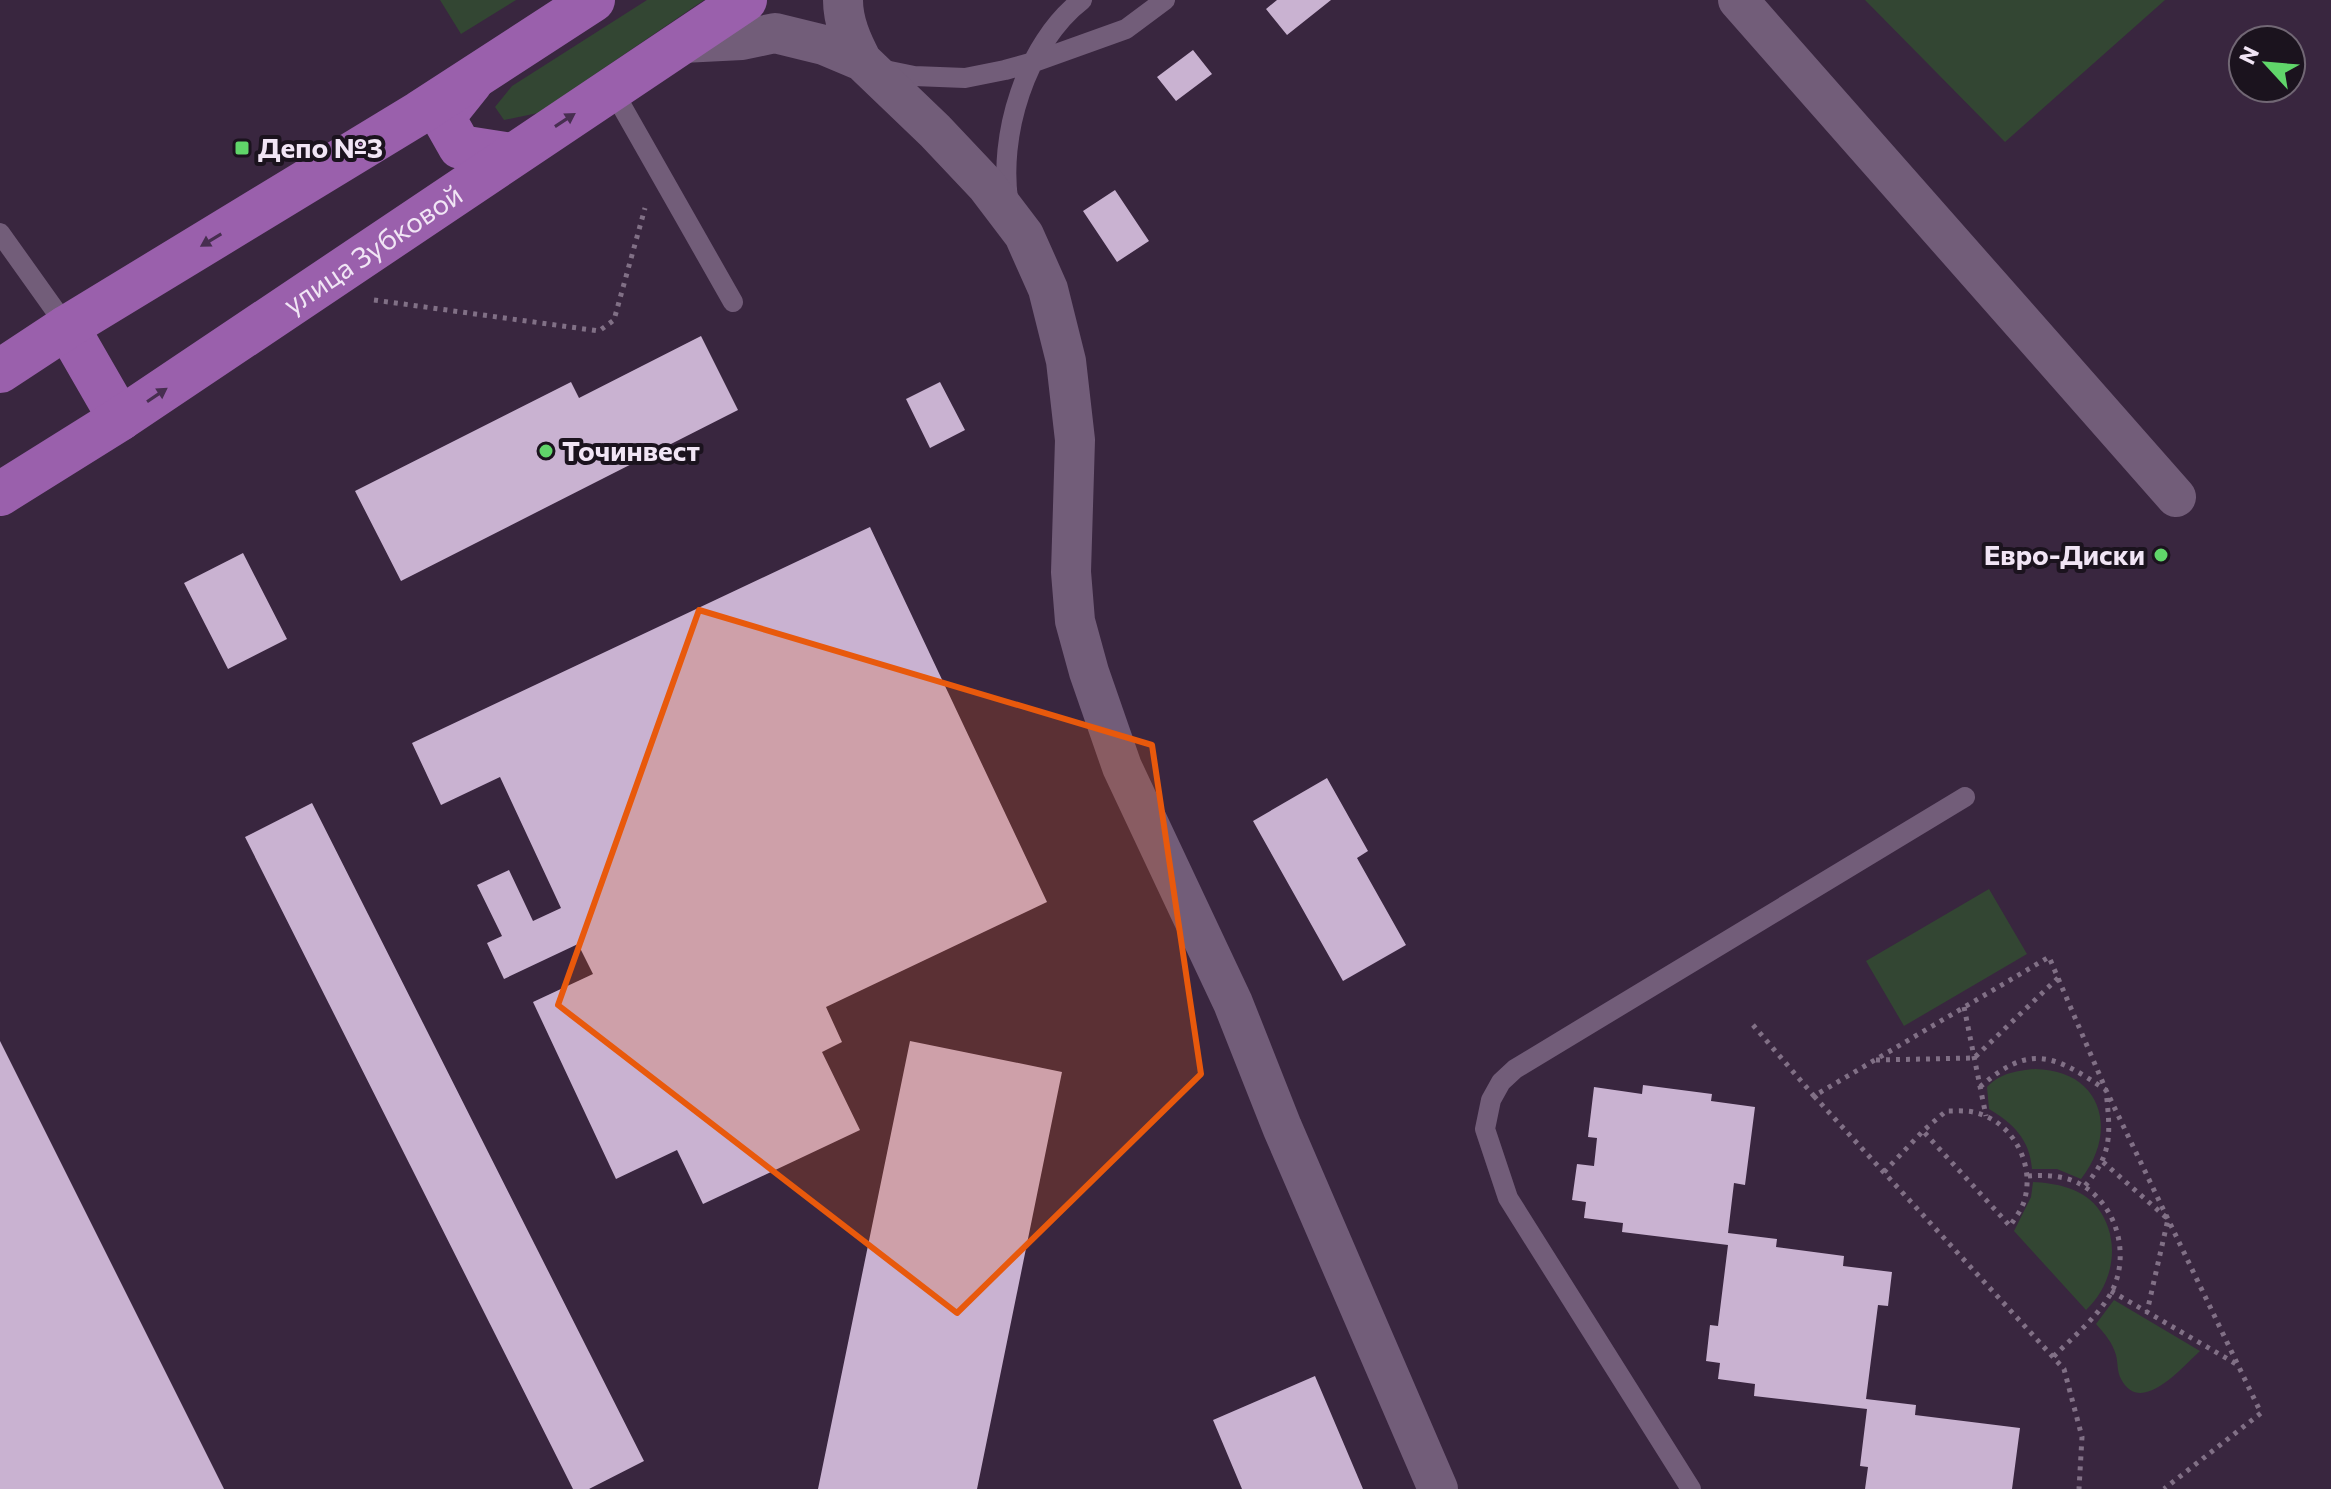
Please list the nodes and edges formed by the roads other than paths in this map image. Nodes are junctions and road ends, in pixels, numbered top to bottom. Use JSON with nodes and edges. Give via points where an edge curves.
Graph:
{"nodes":[{"id":1,"x":593,"y":0,"type":"edge"},
{"id":2,"x":745,"y":0,"type":"edge"},
{"id":3,"x":843,"y":0,"type":"edge"},
{"id":4,"x":1082,"y":0,"type":"edge"},
{"id":5,"x":1165,"y":0,"type":"edge"},
{"id":6,"x":1738,"y":0,"type":"edge"},
{"id":7,"x":682,"y":43,"type":"junction"},
{"id":8,"x":862,"y":61,"type":"junction"},
{"id":9,"x":1034,"y":62,"type":"junction"},
{"id":10,"x":477,"y":74,"type":"junction"},
{"id":11,"x":612,"y":89,"type":"junction"},
{"id":12,"x":511,"y":155,"type":"junction"},
{"id":13,"x":1011,"y":217,"type":"junction"},
{"id":14,"x":0,"y":233,"type":"edge"},
{"id":15,"x":733,"y":302,"type":"dead end"},
{"id":16,"x":67,"y":327,"type":"junction"},
{"id":17,"x":0,"y":371,"type":"edge"},
{"id":18,"x":120,"y":419,"type":"junction"},
{"id":19,"x":7,"y":485,"type":"edge"},
{"id":20,"x":2176,"y":497,"type":"dead end"},
{"id":21,"x":1965,"y":797,"type":"dead end"},
{"id":22,"x":1438,"y":1489,"type":"edge"},
{"id":23,"x":1691,"y":1489,"type":"edge"}],
"edges":[{"from":1,"to":10,"type":"main road"},
{"from":2,"to":7,"type":"main road","name":"улица Зубковой"},
{"from":3,"to":8,"type":"street","via":[[852,43]]},
{"from":4,"to":9,"type":"lane","via":[[1047,37]]},
{"from":5,"to":9,"type":"lane","via":[[1126,29]]},
{"from":6,"to":20,"type":"street"},
{"from":7,"to":8,"type":"street","via":[[775,33]]},
{"from":7,"to":11,"type":"main road","name":"улица Зубковой"},
{"from":8,"to":9,"type":"lane","via":[[914,76],[965,78]]},
{"from":8,"to":13,"type":"street","via":[[935,131]]},
{"from":9,"to":13,"type":"lane","via":[[1006,147]]},
{"from":10,"to":12,"type":"main road","via":[[443,117],[460,147]]},
{"from":10,"to":16,"type":"main road","one_way":true},
{"from":12,"to":11,"type":"main road","name":"улица Зубковой","one_way":true},
{"from":11,"to":15,"type":"lane"},
{"from":18,"to":12,"type":"main road","name":"улица Зубковой","one_way":true},
{"from":13,"to":22,"type":"street","via":[[1048,289],[1066,361],[1075,440],[1071,572],[1075,621],[1089,672],[1122,767],[1233,1003]]},
{"from":14,"to":16,"type":"lane"},
{"from":16,"to":17,"type":"main road"},
{"from":16,"to":18,"type":"main road"},
{"from":18,"to":19,"type":"main road","name":"улица Зубковой"},
{"from":21,"to":23,"type":"lane","via":[[1515,1069],[1491,1100],[1485,1129],[1508,1198]]}]}
